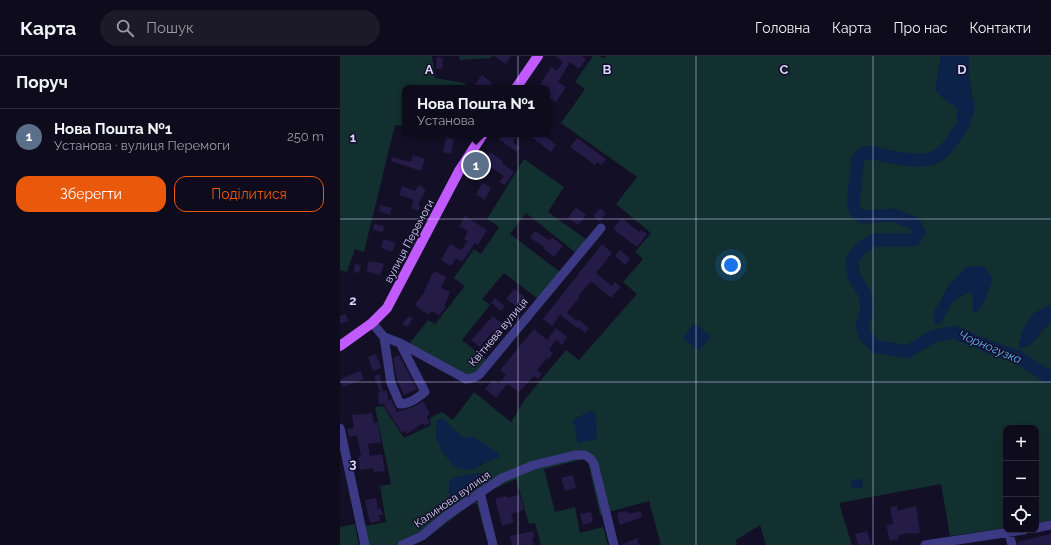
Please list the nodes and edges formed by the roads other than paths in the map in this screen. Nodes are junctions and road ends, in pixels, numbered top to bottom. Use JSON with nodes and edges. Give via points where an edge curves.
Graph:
{"nodes":[{"id":1,"x":538,"y":56,"type":"edge"},
{"id":2,"x":518,"y":85,"type":"edge"},
{"id":3,"x":481,"y":137,"type":"edge"},
{"id":4,"x":601,"y":228,"type":"dead end"},
{"id":5,"x":372,"y":323,"type":"junction"},
{"id":6,"x":384,"y":337,"type":"junction"},
{"id":7,"x":400,"y":343,"type":"junction"},
{"id":8,"x":340,"y":346,"type":"edge"},
{"id":9,"x":340,"y":428,"type":"edge"},
{"id":10,"x":480,"y":492,"type":"junction"},
{"id":11,"x":1051,"y":525,"type":"edge"},
{"id":12,"x":1039,"y":527,"type":"edge"},
{"id":13,"x":1009,"y":533,"type":"joint"},
{"id":14,"x":365,"y":545,"type":"edge"},
{"id":15,"x":402,"y":545,"type":"edge"},
{"id":16,"x":493,"y":545,"type":"edge"},
{"id":17,"x":614,"y":545,"type":"edge"},
{"id":18,"x":925,"y":545,"type":"edge"},
{"id":19,"x":1012,"y":545,"type":"edge"}],
"edges":[{"from":1,"to":2,"type":"main road"},
{"from":3,"to":5,"type":"main road","name":"вулиця Перемоги","via":[[458,171],[387,308]]},
{"from":4,"to":7,"type":"street","name":"Квітнева вулиця","via":[[479,375],[466,379]]},
{"from":5,"to":6,"type":"street","name":"Квітнева вулиця"},
{"from":5,"to":8,"type":"main road","name":"вулиця Перемоги"},
{"from":6,"to":7,"type":"street","name":"Квітнева вулиця"},
{"from":6,"to":7,"type":"street","via":[[391,383],[400,404],[406,404],[425,392]]},
{"from":9,"to":14,"type":"street"},
{"from":10,"to":15,"type":"street","name":"Калинова вулиця","via":[[422,536]]},
{"from":10,"to":16,"type":"street"},
{"from":10,"to":17,"type":"street","name":"Калинова вулиця","via":[[502,478],[534,465],[585,455],[594,464]]},
{"from":11,"to":12,"type":"street"},
{"from":13,"to":18,"type":"street"},
{"from":13,"to":19,"type":"street"}]}
